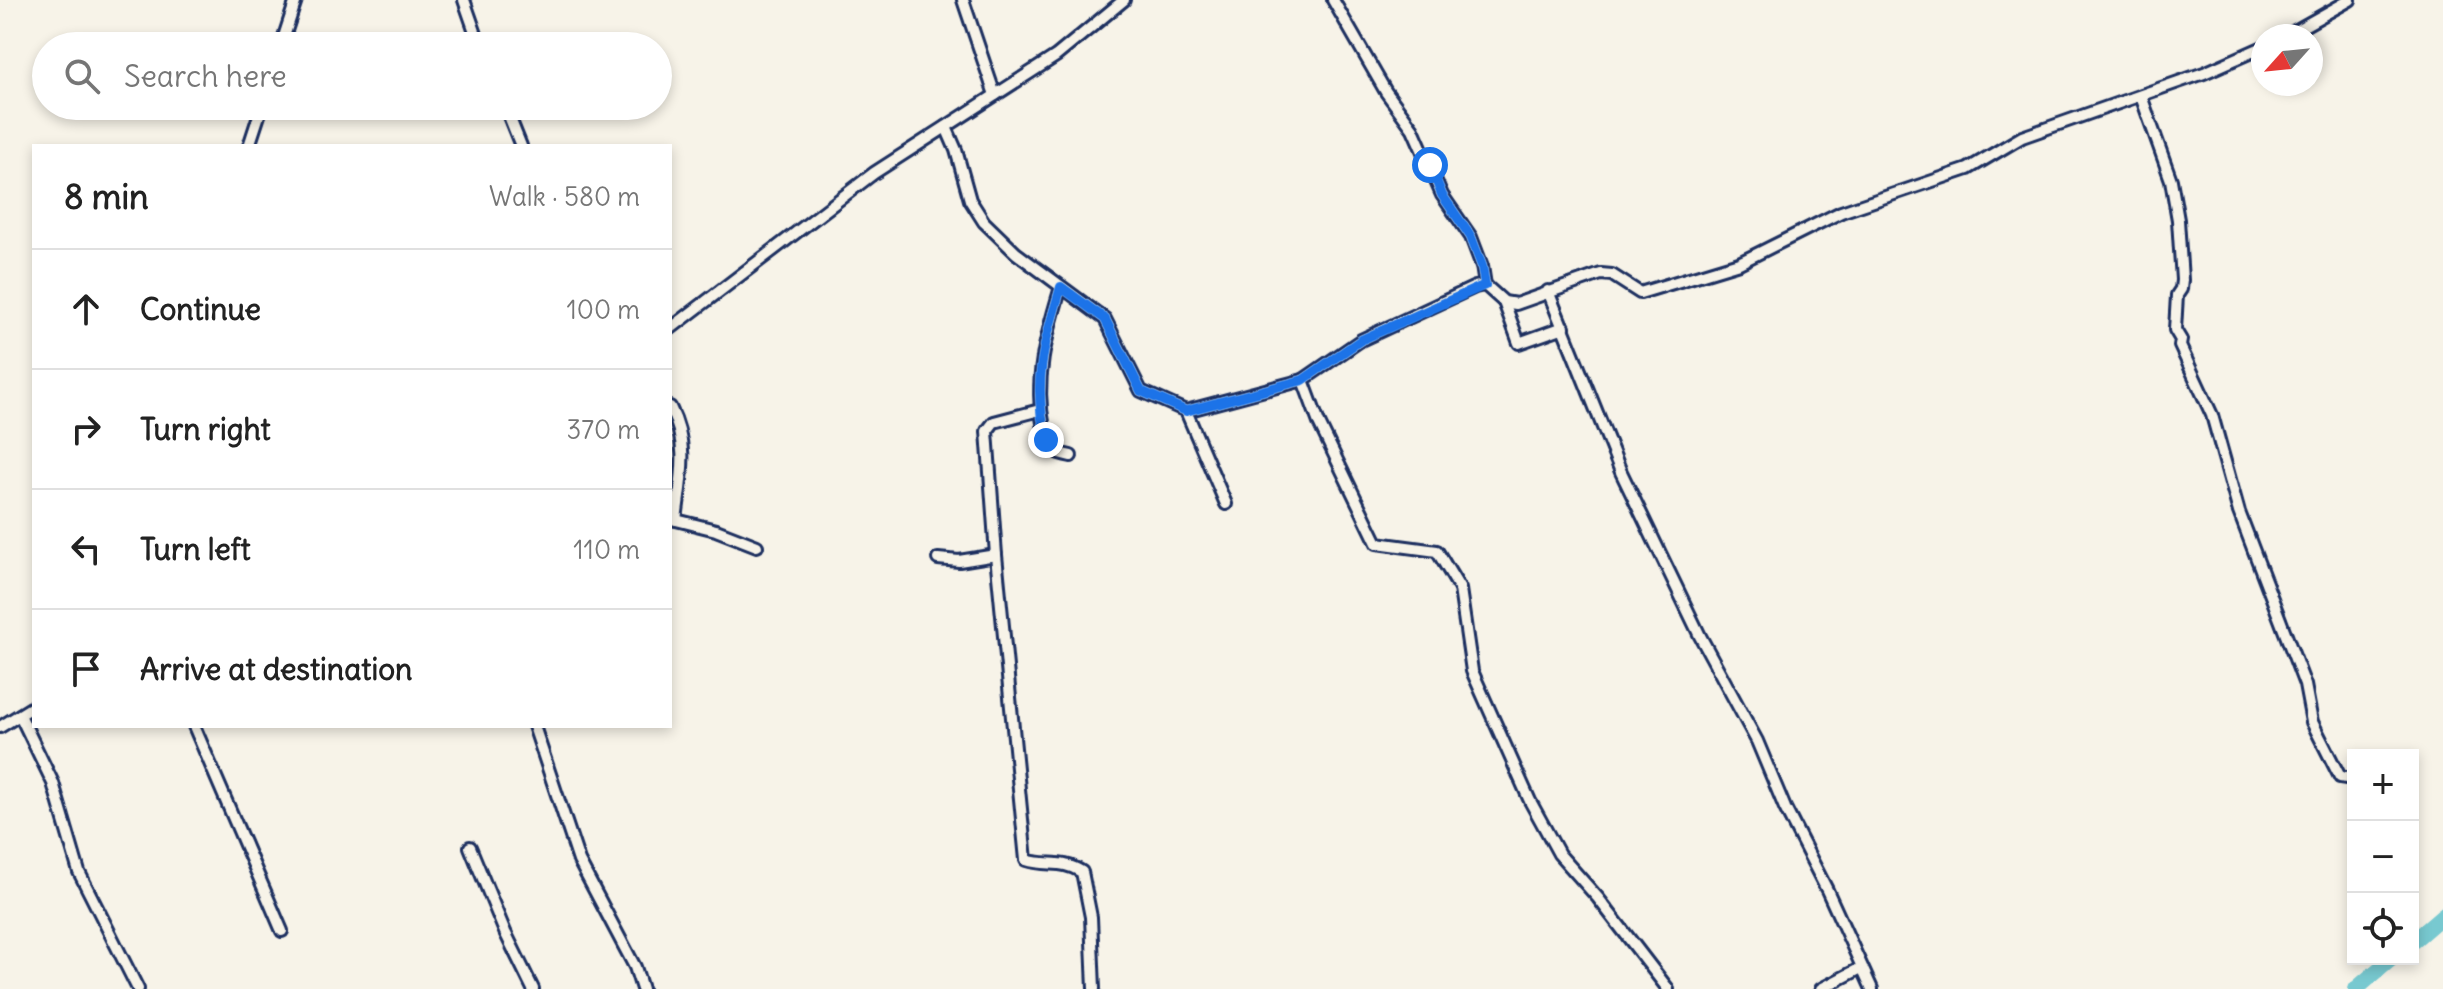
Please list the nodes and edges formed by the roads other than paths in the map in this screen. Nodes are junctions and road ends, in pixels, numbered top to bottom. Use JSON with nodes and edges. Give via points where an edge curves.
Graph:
{"nodes":[{"id":1,"x":296,"y":0,"type":"edge"},
{"id":2,"x":464,"y":0,"type":"edge"},
{"id":3,"x":963,"y":0,"type":"edge"},
{"id":4,"x":1124,"y":0,"type":"edge"},
{"id":5,"x":1333,"y":0,"type":"edge"},
{"id":6,"x":2350,"y":0,"type":"edge"},
{"id":7,"x":2307,"y":24,"type":"edge"},
{"id":8,"x":286,"y":32,"type":"edge"},
{"id":9,"x":475,"y":32,"type":"edge"},
{"id":10,"x":2251,"y":52,"type":"edge"},
{"id":11,"x":995,"y":95,"type":"junction"},
{"id":12,"x":2141,"y":96,"type":"junction"},
{"id":13,"x":257,"y":120,"type":"edge"},
{"id":14,"x":511,"y":120,"type":"edge"},
{"id":15,"x":946,"y":127,"type":"junction"},
{"id":16,"x":250,"y":144,"type":"edge"},
{"id":17,"x":520,"y":144,"type":"edge"},
{"id":18,"x":1485,"y":285,"type":"junction"},
{"id":19,"x":1061,"y":287,"type":"junction"},
{"id":20,"x":1548,"y":291,"type":"junction"},
{"id":21,"x":1504,"y":302,"type":"junction"},
{"id":22,"x":672,"y":327,"type":"edge"},
{"id":23,"x":1564,"y":327,"type":"junction"},
{"id":24,"x":1303,"y":380,"type":"junction"},
{"id":25,"x":1040,"y":410,"type":"junction"},
{"id":26,"x":672,"y":411,"type":"edge"},
{"id":27,"x":1186,"y":411,"type":"junction"},
{"id":28,"x":1071,"y":456,"type":"dead end"},
{"id":29,"x":1226,"y":504,"type":"dead end"},
{"id":30,"x":673,"y":519,"type":"edge"},
{"id":31,"x":757,"y":546,"type":"dead end"},
{"id":32,"x":996,"y":555,"type":"junction"},
{"id":33,"x":938,"y":559,"type":"dead end"},
{"id":34,"x":32,"y":707,"type":"edge"},
{"id":35,"x":20,"y":715,"type":"junction"},
{"id":36,"x":0,"y":727,"type":"edge"},
{"id":37,"x":195,"y":728,"type":"edge"},
{"id":38,"x":535,"y":728,"type":"edge"},
{"id":39,"x":2347,"y":778,"type":"edge"},
{"id":40,"x":470,"y":847,"type":"dead end"},
{"id":41,"x":282,"y":931,"type":"dead end"},
{"id":42,"x":1861,"y":968,"type":"junction"},
{"id":43,"x":138,"y":989,"type":"edge"},
{"id":44,"x":533,"y":989,"type":"edge"},
{"id":45,"x":642,"y":989,"type":"edge"},
{"id":46,"x":1094,"y":989,"type":"edge"},
{"id":47,"x":1668,"y":989,"type":"edge"},
{"id":48,"x":1821,"y":989,"type":"edge"},
{"id":49,"x":1872,"y":989,"type":"edge"}],
"edges":[{"from":1,"to":8,"type":"street"},
{"from":2,"to":9,"type":"street"},
{"from":3,"to":11,"type":"street"},
{"from":4,"to":11,"type":"street","via":[[1056,56]]},
{"from":5,"to":18,"type":"street","via":[[1413,129],[1442,195],[1471,237]]},
{"from":6,"to":7,"type":"street"},
{"from":10,"to":12,"type":"street"},
{"from":11,"to":15,"type":"street"},
{"from":12,"to":20,"type":"street","via":[[2022,137],[1968,169],[1841,212],[1704,275],[1640,293],[1601,274]]},
{"from":12,"to":39,"type":"street","via":[[2171,180],[2178,220],[2182,280],[2175,330],[2212,415],[2239,512],[2305,685],[2312,722],[2340,777]]},
{"from":13,"to":16,"type":"street"},
{"from":14,"to":17,"type":"street"},
{"from":15,"to":19,"type":"street","via":[[970,200],[984,222]]},
{"from":15,"to":22,"type":"street","via":[[874,173]]},
{"from":18,"to":21,"type":"street"},
{"from":18,"to":24,"type":"street","via":[[1361,340]]},
{"from":19,"to":25,"type":"street","via":[[1042,353]]},
{"from":19,"to":27,"type":"street","via":[[1105,319],[1141,391]]},
{"from":20,"to":21,"type":"street","via":[[1516,304]]},
{"from":20,"to":23,"type":"street"},
{"from":21,"to":23,"type":"street","via":[[1519,343]]},
{"from":23,"to":42,"type":"street","via":[[1621,472],[1757,741]]},
{"from":24,"to":27,"type":"street"},
{"from":24,"to":47,"type":"street","via":[[1377,543],[1437,551],[1460,589],[1472,671],[1530,801],[1559,854]]},
{"from":25,"to":28,"type":"street","via":[[1046,440],[1053,450]]},
{"from":25,"to":32,"type":"street","via":[[994,422],[987,431]]},
{"from":26,"to":30,"type":"street","via":[[684,455]]},
{"from":27,"to":29,"type":"street"},
{"from":30,"to":31,"type":"street"},
{"from":32,"to":33,"type":"street"},
{"from":32,"to":46,"type":"street","via":[[1026,860],[1070,864],[1082,872],[1091,917]]},
{"from":34,"to":35,"type":"street"},
{"from":35,"to":36,"type":"street"},
{"from":35,"to":43,"type":"street","via":[[53,783],[79,872]]},
{"from":37,"to":41,"type":"street"},
{"from":38,"to":45,"type":"street","via":[[579,861]]},
{"from":40,"to":44,"type":"street"},
{"from":42,"to":48,"type":"street"},
{"from":42,"to":49,"type":"street"}]}
